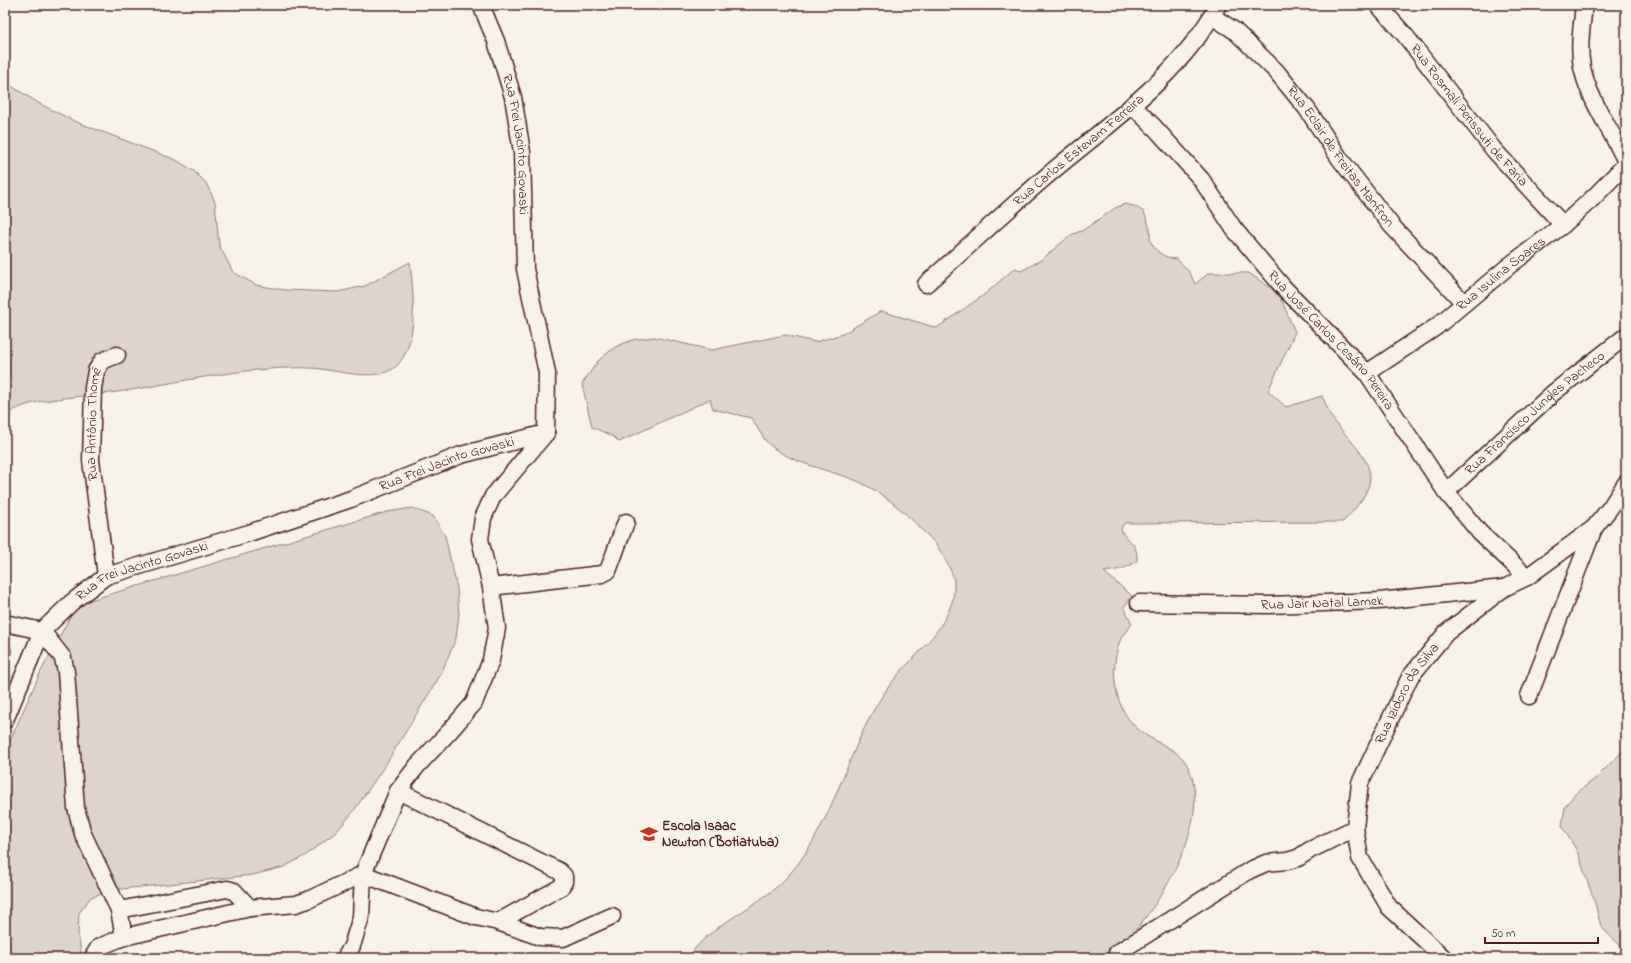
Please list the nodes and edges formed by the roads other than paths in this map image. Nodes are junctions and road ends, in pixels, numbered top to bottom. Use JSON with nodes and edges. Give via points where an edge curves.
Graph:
{"nodes":[{"id":1,"x":481,"y":5,"type":"edge"},
{"id":2,"x":1378,"y":5,"type":"edge"},
{"id":3,"x":1584,"y":5,"type":"edge"},
{"id":4,"x":1215,"y":10,"type":"edge"},
{"id":5,"x":1132,"y":105,"type":"junction"},
{"id":6,"x":1626,"y":163,"type":"edge"},
{"id":7,"x":1563,"y":225,"type":"junction"},
{"id":8,"x":926,"y":284,"type":"dead end"},
{"id":9,"x":1464,"y":303,"type":"junction"},
{"id":10,"x":1626,"y":336,"type":"edge"},
{"id":11,"x":117,"y":355,"type":"dead end"},
{"id":12,"x":1367,"y":373,"type":"junction"},
{"id":13,"x":546,"y":433,"type":"junction"},
{"id":14,"x":1626,"y":484,"type":"edge"},
{"id":15,"x":1446,"y":492,"type":"junction"},
{"id":16,"x":626,"y":522,"type":"dead end"},
{"id":17,"x":1594,"y":528,"type":"junction"},
{"id":18,"x":106,"y":576,"type":"junction"},
{"id":19,"x":1527,"y":577,"type":"junction"},
{"id":20,"x":491,"y":587,"type":"junction"},
{"id":21,"x":1504,"y":588,"type":"junction"},
{"id":22,"x":1138,"y":602,"type":"dead end"},
{"id":23,"x":5,"y":623,"type":"edge"},
{"id":24,"x":42,"y":631,"type":"junction"},
{"id":25,"x":1529,"y":696,"type":"dead end"},
{"id":26,"x":5,"y":720,"type":"edge"},
{"id":27,"x":398,"y":791,"type":"junction"},
{"id":28,"x":1355,"y":828,"type":"junction"},
{"id":29,"x":364,"y":874,"type":"junction"},
{"id":30,"x":250,"y":908,"type":"junction"},
{"id":31,"x":119,"y":910,"type":"junction"},
{"id":32,"x":612,"y":916,"type":"dead end"},
{"id":33,"x":498,"y":922,"type":"junction"},
{"id":34,"x":124,"y":937,"type":"junction"},
{"id":35,"x":1117,"y":953,"type":"dead end"},
{"id":36,"x":92,"y":958,"type":"edge"},
{"id":37,"x":345,"y":958,"type":"edge"},
{"id":38,"x":1444,"y":958,"type":"edge"}],
"edges":[{"from":1,"to":13,"type":"street","name":"Rua Frei Jacinto Govaski","via":[[496,40],[513,97],[522,152],[525,269],[546,373]]},
{"from":2,"to":7,"type":"street","name":"Rua Rosmali Perissuti de Faria","via":[[1404,34],[1494,150]]},
{"from":3,"to":6,"type":"street","via":[[1582,66],[1591,95]]},
{"from":4,"to":5,"type":"street","name":"Rua Carlos Estevam Ferreira","via":[[1177,63]]},
{"from":4,"to":9,"type":"street","name":"Rua Eclair de Freitas Manfron","via":[[1276,72],[1307,109],[1340,159],[1391,225]]},
{"from":5,"to":8,"type":"street","name":"Rua Carlos Estevam Ferreira"},
{"from":5,"to":12,"type":"street","name":"Rua José Carlos Cesário Pereira","via":[[1201,179],[1234,229],[1283,287]]},
{"from":6,"to":7,"type":"street","name":"Rua Isulina Soares"},
{"from":7,"to":9,"type":"street","name":"Rua Isulina Soares"},
{"from":9,"to":12,"type":"street","name":"Rua Isulina Soares","via":[[1436,327]]},
{"from":10,"to":15,"type":"street","name":"Rua Francisco Jungles Pacheco","via":[[1553,393]]},
{"from":11,"to":18,"type":"street","name":"Rua Antônio Thomé","via":[[102,361],[96,371],[93,388],[91,460]]},
{"from":12,"to":15,"type":"street","name":"Rua José Carlos Cesário Pereira"},
{"from":13,"to":18,"type":"street","name":"Rua Frei Jacinto Govaski","via":[[461,455],[351,499]]},
{"from":13,"to":20,"type":"street","via":[[493,496],[483,518],[480,539]]},
{"from":14,"to":17,"type":"street","name":"Rua Izidoro da Silva"},
{"from":15,"to":19,"type":"street","name":"Rua José Carlos Cesário Pereira","via":[[1480,534]]},
{"from":16,"to":20,"type":"street","via":[[608,571],[602,574]]},
{"from":17,"to":19,"type":"street","name":"Rua Izidoro da Silva"},
{"from":17,"to":25,"type":"street"},
{"from":18,"to":24,"type":"street","name":"Rua Frei Jacinto Govaski","via":[[72,602]]},
{"from":19,"to":21,"type":"street","name":"Rua Izidoro da Silva"},
{"from":20,"to":27,"type":"street","via":[[496,628],[491,660],[474,703]]},
{"from":21,"to":22,"type":"street","name":"Rua Jair Natal Lamek","via":[[1379,601],[1269,605]]},
{"from":21,"to":28,"type":"street","name":"Rua Izidoro da Silva","via":[[1446,633],[1410,677],[1360,783]]},
{"from":23,"to":24,"type":"street"},
{"from":24,"to":26,"type":"street","name":"Rua Frei Jacinto Govaski"},
{"from":24,"to":31,"type":"street","via":[[63,658],[66,672],[76,808],[83,834]]},
{"from":27,"to":29,"type":"street"},
{"from":27,"to":33,"type":"street","via":[[559,871],[564,876],[561,887]]},
{"from":28,"to":35,"type":"street","via":[[1298,858],[1266,863],[1250,870]]},
{"from":28,"to":38,"type":"street","name":"Rua Izidoro da Silva","via":[[1360,858],[1389,907]]},
{"from":29,"to":30,"type":"street","via":[[296,904]]},
{"from":29,"to":33,"type":"street","via":[[476,917]]},
{"from":29,"to":37,"type":"street","via":[[361,917],[352,946]]},
{"from":30,"to":31,"type":"street","via":[[234,891],[227,889]]},
{"from":30,"to":34,"type":"street"},
{"from":31,"to":34,"type":"street"},
{"from":32,"to":33,"type":"street","via":[[563,938],[540,937]]},
{"from":34,"to":36,"type":"street","via":[[99,947]]}]}
